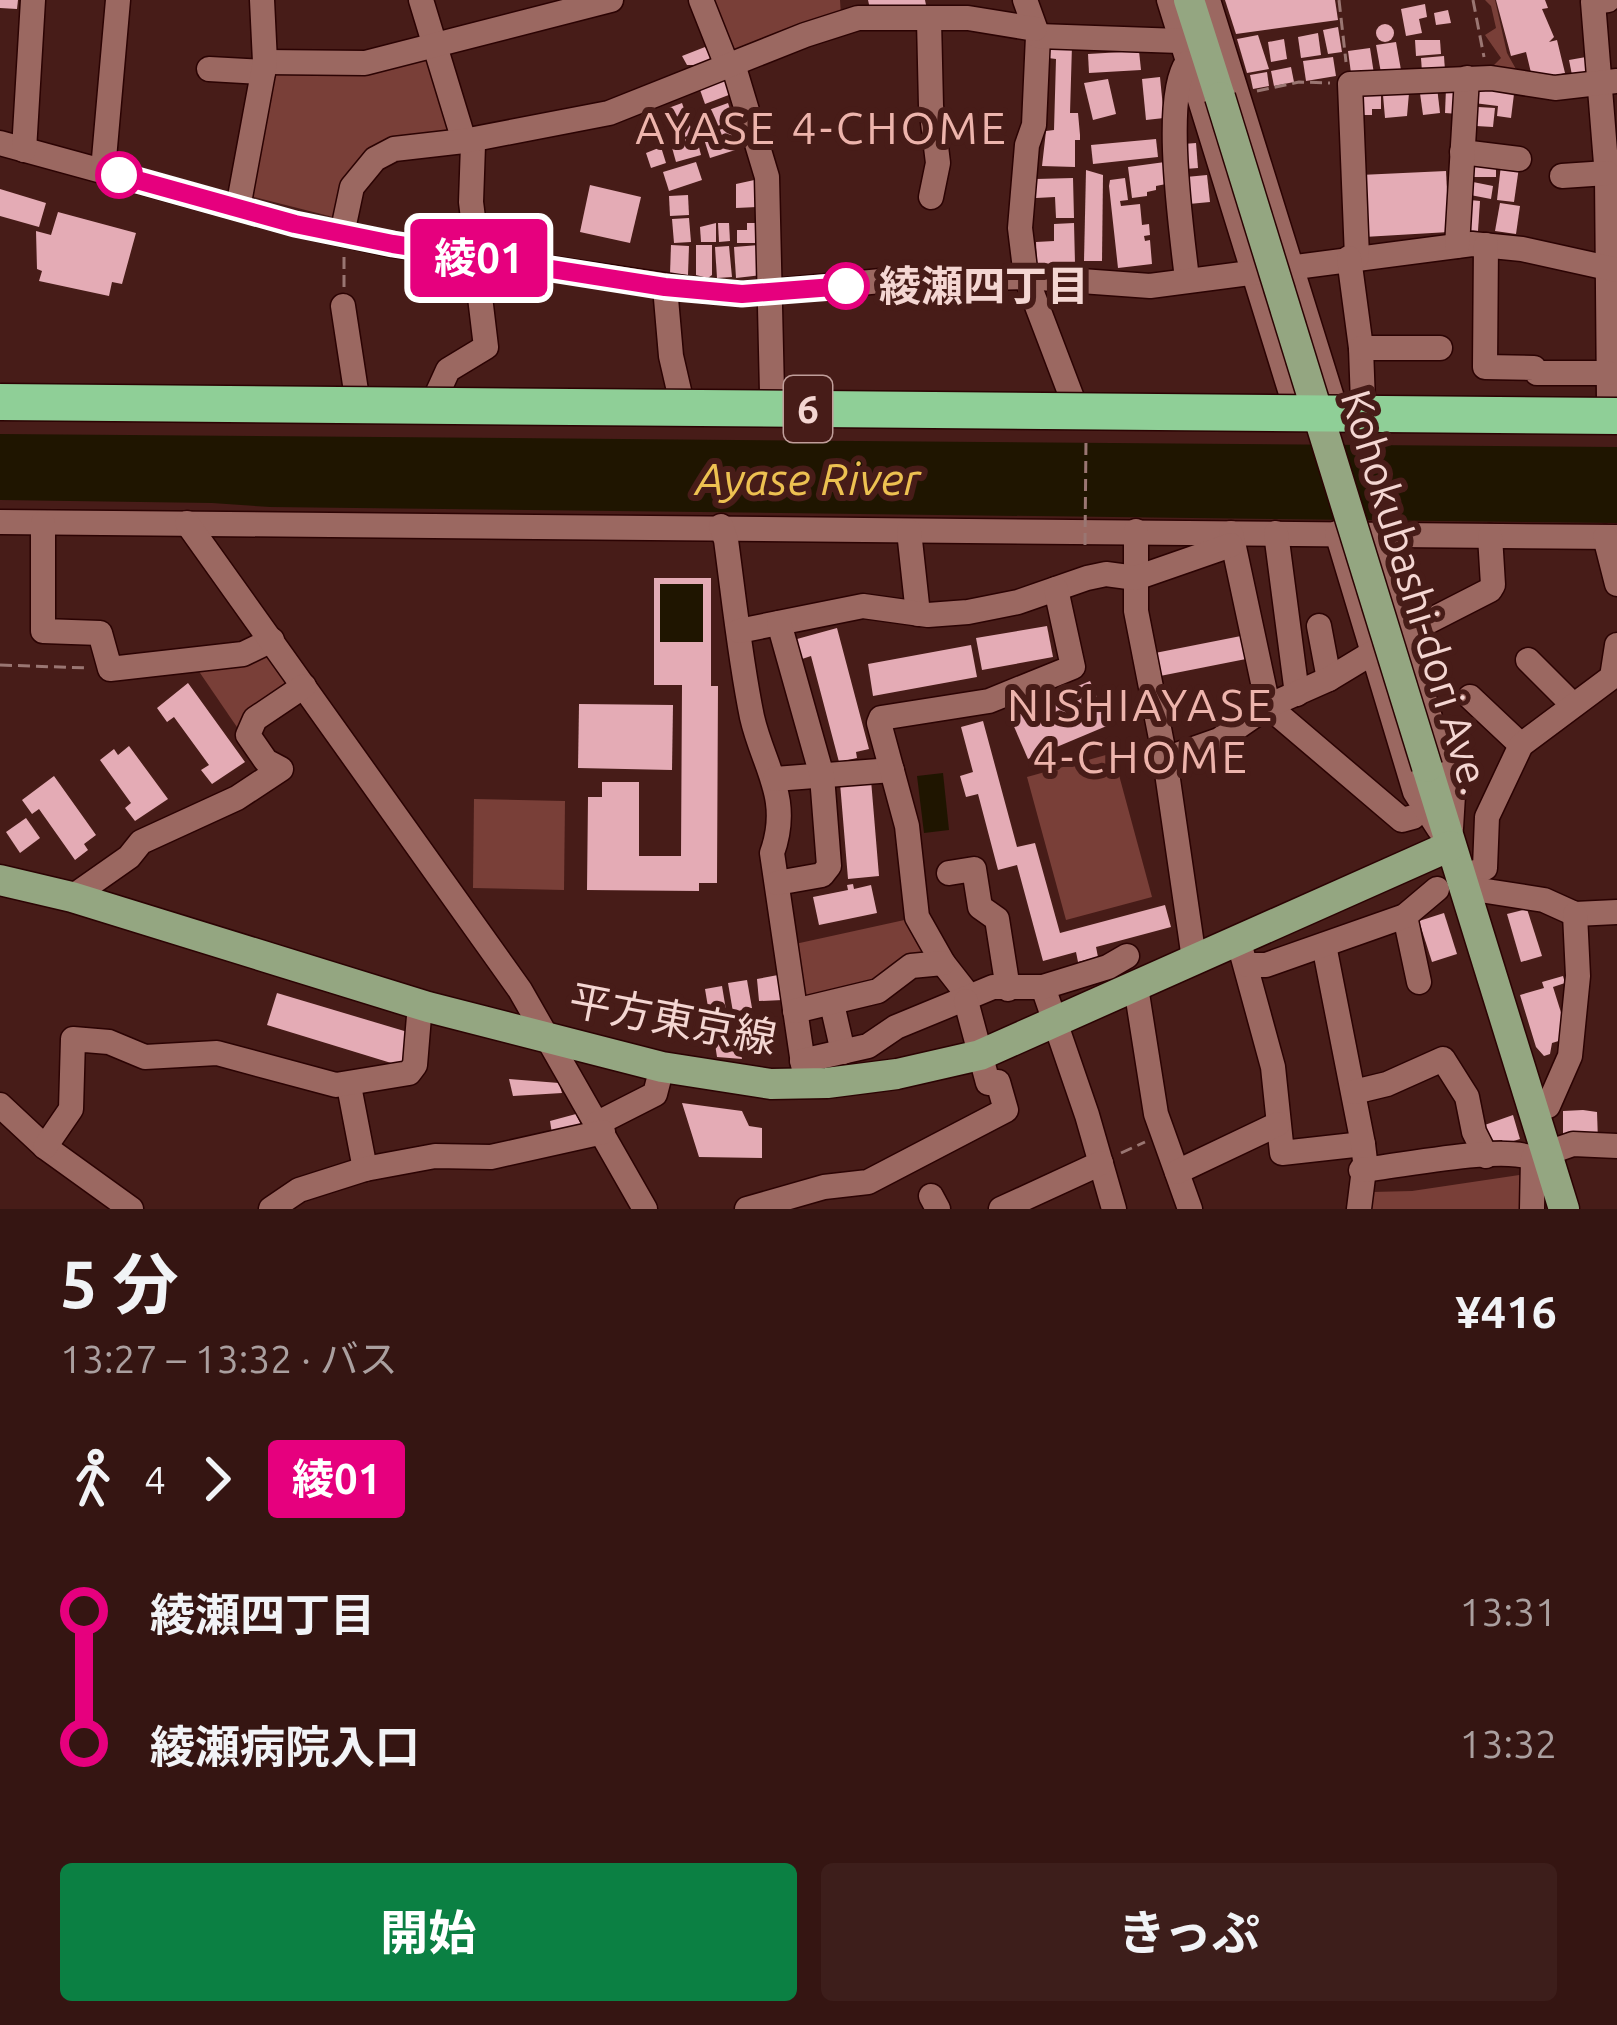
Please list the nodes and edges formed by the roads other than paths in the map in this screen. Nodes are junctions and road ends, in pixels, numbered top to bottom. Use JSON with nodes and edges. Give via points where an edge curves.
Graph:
{"nodes":[{"id":1,"x":33,"y":0,"type":"edge"},
{"id":2,"x":118,"y":0,"type":"edge"},
{"id":3,"x":262,"y":0,"type":"edge"},
{"id":4,"x":421,"y":0,"type":"edge"},
{"id":5,"x":611,"y":0,"type":"edge"},
{"id":6,"x":701,"y":0,"type":"edge"},
{"id":7,"x":1025,"y":0,"type":"edge"},
{"id":8,"x":1169,"y":0,"type":"edge"},
{"id":9,"x":1190,"y":0,"type":"edge"},
{"id":10,"x":1208,"y":0,"type":"edge"},
{"id":11,"x":1608,"y":0,"type":"edge"},
{"id":12,"x":854,"y":9,"type":"edge"},
{"id":13,"x":929,"y":20,"type":"junction"},
{"id":14,"x":1036,"y":32,"type":"junction"},
{"id":15,"x":436,"y":45,"type":"junction"},
{"id":16,"x":1183,"y":52,"type":"junction"},
{"id":17,"x":730,"y":65,"type":"junction"},
{"id":18,"x":264,"y":67,"type":"junction"},
{"id":19,"x":209,"y":69,"type":"dead end"},
{"id":20,"x":1477,"y":78,"type":"junction"},
{"id":21,"x":1609,"y":82,"type":"edge"},
{"id":22,"x":464,"y":141,"type":"junction"},
{"id":23,"x":12,"y":146,"type":"edge"},
{"id":24,"x":1462,"y":152,"type":"junction"},
{"id":25,"x":1519,"y":159,"type":"dead end"},
{"id":26,"x":103,"y":170,"type":"junction"},
{"id":27,"x":1610,"y":175,"type":"edge"},
{"id":28,"x":1562,"y":176,"type":"dead end"},
{"id":29,"x":931,"y":196,"type":"dead end"},
{"id":30,"x":238,"y":208,"type":"junction"},
{"id":31,"x":345,"y":235,"type":"junction"},
{"id":32,"x":1486,"y":245,"type":"junction"},
{"id":33,"x":1456,"y":246,"type":"junction"},
{"id":34,"x":1353,"y":257,"type":"junction"},
{"id":35,"x":481,"y":258,"type":"junction"},
{"id":36,"x":1293,"y":268,"type":"junction"},
{"id":37,"x":1614,"y":269,"type":"edge"},
{"id":38,"x":1252,"y":270,"type":"junction"},
{"id":39,"x":1026,"y":277,"type":"junction"},
{"id":40,"x":1187,"y":279,"type":"junction"},
{"id":41,"x":665,"y":287,"type":"junction"},
{"id":42,"x":767,"y":291,"type":"junction"},
{"id":43,"x":343,"y":306,"type":"road end"},
{"id":44,"x":1612,"y":343,"type":"edge"},
{"id":45,"x":1361,"y":348,"type":"junction"},
{"id":46,"x":1440,"y":348,"type":"dead end"},
{"id":47,"x":1608,"y":373,"type":"junction"},
{"id":48,"x":356,"y":391,"type":"junction"},
{"id":49,"x":0,"y":392,"type":"edge"},
{"id":50,"x":438,"y":392,"type":"junction"},
{"id":51,"x":772,"y":393,"type":"junction"},
{"id":52,"x":680,"y":395,"type":"junction"},
{"id":53,"x":1072,"y":398,"type":"junction"},
{"id":54,"x":0,"y":402,"type":"edge"},
{"id":55,"x":1294,"y":403,"type":"junction"},
{"id":56,"x":1363,"y":403,"type":"junction"},
{"id":57,"x":1334,"y":404,"type":"junction"},
{"id":58,"x":1615,"y":415,"type":"edge"},
{"id":59,"x":0,"y":424,"type":"edge"},
{"id":60,"x":0,"y":521,"type":"edge"},
{"id":61,"x":44,"y":523,"type":"junction"},
{"id":62,"x":187,"y":524,"type":"junction"},
{"id":63,"x":721,"y":526,"type":"junction"},
{"id":64,"x":909,"y":531,"type":"junction"},
{"id":65,"x":1136,"y":531,"type":"junction"},
{"id":66,"x":1276,"y":532,"type":"junction"},
{"id":67,"x":1337,"y":533,"type":"junction"},
{"id":68,"x":1490,"y":536,"type":"junction"},
{"id":69,"x":1611,"y":537,"type":"edge"},
{"id":70,"x":1231,"y":539,"type":"junction"},
{"id":71,"x":1379,"y":548,"type":"junction"},
{"id":72,"x":1348,"y":571,"type":"junction"},
{"id":73,"x":1136,"y":578,"type":"junction"},
{"id":74,"x":1617,"y":580,"type":"edge"},
{"id":75,"x":1056,"y":590,"type":"junction"},
{"id":76,"x":918,"y":614,"type":"junction"},
{"id":77,"x":779,"y":623,"type":"junction"},
{"id":78,"x":1319,"y":626,"type":"dead end"},
{"id":79,"x":739,"y":631,"type":"junction"},
{"id":80,"x":1404,"y":634,"type":"junction"},
{"id":81,"x":272,"y":640,"type":"junction"},
{"id":82,"x":1617,"y":645,"type":"edge"},
{"id":83,"x":1372,"y":653,"type":"junction"},
{"id":84,"x":1528,"y":660,"type":"dead end"},
{"id":85,"x":1329,"y":679,"type":"junction"},
{"id":86,"x":1614,"y":683,"type":"edge"},
{"id":87,"x":304,"y":686,"type":"junction"},
{"id":88,"x":1297,"y":694,"type":"junction"},
{"id":89,"x":1470,"y":697,"type":"dead end"},
{"id":90,"x":1268,"y":706,"type":"junction"},
{"id":91,"x":1573,"y":706,"type":"junction"},
{"id":92,"x":1521,"y":745,"type":"junction"},
{"id":93,"x":1165,"y":759,"type":"junction"},
{"id":94,"x":892,"y":770,"type":"junction"},
{"id":95,"x":822,"y":776,"type":"junction"},
{"id":96,"x":776,"y":779,"type":"junction"},
{"id":97,"x":1413,"y":817,"type":"dead end"},
{"id":98,"x":1450,"y":846,"type":"junction"},
{"id":99,"x":949,"y":873,"type":"dead end"},
{"id":100,"x":0,"y":880,"type":"edge"},
{"id":101,"x":776,"y":884,"type":"junction"},
{"id":102,"x":1459,"y":886,"type":"junction"},
{"id":103,"x":72,"y":897,"type":"junction"},
{"id":104,"x":1617,"y":912,"type":"edge"},
{"id":105,"x":1574,"y":914,"type":"junction"},
{"id":106,"x":1405,"y":916,"type":"junction"},
{"id":107,"x":1324,"y":945,"type":"junction"},
{"id":108,"x":1243,"y":952,"type":"junction"},
{"id":109,"x":1127,"y":956,"type":"dead end"},
{"id":110,"x":1194,"y":959,"type":"junction"},
{"id":111,"x":943,"y":963,"type":"junction"},
{"id":112,"x":1420,"y":982,"type":"dead end"},
{"id":113,"x":1043,"y":987,"type":"junction"},
{"id":114,"x":1136,"y":987,"type":"junction"},
{"id":115,"x":1008,"y":989,"type":"junction"},
{"id":116,"x":967,"y":998,"type":"junction"},
{"id":117,"x":420,"y":1004,"type":"junction"},
{"id":118,"x":832,"y":1004,"type":"junction"},
{"id":119,"x":795,"y":1011,"type":"junction"},
{"id":120,"x":1056,"y":1023,"type":"junction"},
{"id":121,"x":546,"y":1038,"type":"junction"},
{"id":122,"x":843,"y":1052,"type":"junction"},
{"id":123,"x":980,"y":1054,"type":"junction"},
{"id":124,"x":662,"y":1067,"type":"junction"},
{"id":125,"x":804,"y":1072,"type":"junction"},
{"id":126,"x":349,"y":1086,"type":"junction"},
{"id":127,"x":1354,"y":1092,"type":"junction"},
{"id":128,"x":0,"y":1105,"type":"edge"},
{"id":129,"x":1534,"y":1112,"type":"junction"},
{"id":130,"x":1278,"y":1124,"type":"junction"},
{"id":131,"x":600,"y":1127,"type":"junction"},
{"id":132,"x":1617,"y":1146,"type":"edge"},
{"id":133,"x":45,"y":1147,"type":"junction"},
{"id":134,"x":1486,"y":1156,"type":"junction"},
{"id":135,"x":1540,"y":1156,"type":"junction"},
{"id":136,"x":1362,"y":1157,"type":"junction"},
{"id":137,"x":1101,"y":1163,"type":"junction"},
{"id":138,"x":365,"y":1169,"type":"junction"},
{"id":139,"x":1178,"y":1172,"type":"junction"},
{"id":140,"x":868,"y":1182,"type":"junction"},
{"id":141,"x":131,"y":1209,"type":"edge"},
{"id":142,"x":271,"y":1209,"type":"edge"},
{"id":143,"x":645,"y":1209,"type":"edge"},
{"id":144,"x":747,"y":1209,"type":"edge"},
{"id":145,"x":875,"y":1209,"type":"edge"},
{"id":146,"x":1001,"y":1209,"type":"edge"},
{"id":147,"x":1114,"y":1209,"type":"edge"},
{"id":148,"x":1190,"y":1209,"type":"edge"},
{"id":149,"x":1359,"y":1209,"type":"edge"},
{"id":150,"x":1532,"y":1209,"type":"edge"},
{"id":151,"x":1564,"y":1209,"type":"edge"}],
"edges":[{"from":1,"to":23,"type":"street"},
{"from":2,"to":26,"type":"street"},
{"from":3,"to":18,"type":"street"},
{"from":4,"to":15,"type":"street"},
{"from":5,"to":15,"type":"street"},
{"from":6,"to":17,"type":"street"},
{"from":7,"to":14,"type":"street"},
{"from":8,"to":16,"type":"street"},
{"from":9,"to":98,"type":"main road","name":"Kohokubashi-dori Ave.","bridge":true,"via":[[1234,95]]},
{"from":10,"to":36,"type":"street"},
{"from":11,"to":21,"type":"street","via":[[1593,2]]},
{"from":12,"to":13,"type":"street"},
{"from":12,"to":17,"type":"street"},
{"from":13,"to":14,"type":"street","via":[[968,18]]},
{"from":13,"to":29,"type":"street","via":[[938,163]]},
{"from":14,"to":16,"type":"street"},
{"from":14,"to":39,"type":"street","via":[[1020,228]]},
{"from":15,"to":18,"type":"street","via":[[365,63]]},
{"from":15,"to":22,"type":"street"},
{"from":16,"to":38,"type":"street"},
{"from":16,"to":40,"type":"street","via":[[1174,122]]},
{"from":17,"to":22,"type":"street","via":[[610,113]]},
{"from":17,"to":42,"type":"street","via":[[766,177]]},
{"from":18,"to":19,"type":"street"},
{"from":18,"to":30,"type":"street"},
{"from":20,"to":21,"type":"street","via":[[1556,88]]},
{"from":20,"to":24,"type":"street"},
{"from":20,"to":34,"type":"street","via":[[1349,83]]},
{"from":21,"to":27,"type":"street"},
{"from":22,"to":31,"type":"street","via":[[418,143],[375,158],[352,187]]},
{"from":22,"to":35,"type":"street","via":[[473,146]]},
{"from":23,"to":26,"type":"street"},
{"from":24,"to":25,"type":"street"},
{"from":24,"to":33,"type":"street"},
{"from":26,"to":30,"type":"street"},
{"from":27,"to":28,"type":"street"},
{"from":27,"to":37,"type":"street"},
{"from":30,"to":31,"type":"street"},
{"from":31,"to":35,"type":"street"},
{"from":32,"to":33,"type":"street"},
{"from":32,"to":37,"type":"street"},
{"from":32,"to":47,"type":"street","via":[[1485,367]]},
{"from":33,"to":34,"type":"street"},
{"from":34,"to":36,"type":"street"},
{"from":34,"to":45,"type":"street"},
{"from":35,"to":41,"type":"street"},
{"from":35,"to":50,"type":"street","via":[[486,347],[448,370]]},
{"from":36,"to":38,"type":"street"},
{"from":36,"to":57,"type":"street"},
{"from":37,"to":44,"type":"street"},
{"from":38,"to":40,"type":"street"},
{"from":38,"to":55,"type":"street"},
{"from":39,"to":40,"type":"street","via":[[1150,286]]},
{"from":39,"to":42,"type":"street"},
{"from":39,"to":53,"type":"street"},
{"from":41,"to":42,"type":"street"},
{"from":41,"to":52,"type":"street"},
{"from":42,"to":51,"type":"street"},
{"from":43,"to":48,"type":"street"},
{"from":44,"to":47,"type":"street"},
{"from":45,"to":46,"type":"street"},
{"from":45,"to":56,"type":"street"},
{"from":47,"to":58,"type":"street"},
{"from":48,"to":49,"type":"street"},
{"from":48,"to":50,"type":"street"},
{"from":50,"to":52,"type":"street"},
{"from":51,"to":52,"type":"street"},
{"from":51,"to":53,"type":"street"},
{"from":53,"to":55,"type":"street"},
{"from":54,"to":58,"type":"highway","number":"6","bridge":true},
{"from":55,"to":57,"type":"street"},
{"from":56,"to":57,"type":"street"},
{"from":56,"to":58,"type":"street"},
{"from":58,"to":59,"type":"highway","number":"6","bridge":true},
{"from":60,"to":61,"type":"street"},
{"from":61,"to":62,"type":"street"},
{"from":61,"to":81,"type":"street","via":[[43,631],[100,633],[110,669],[243,654]]},
{"from":62,"to":63,"type":"street"},
{"from":62,"to":81,"type":"street"},
{"from":63,"to":64,"type":"street"},
{"from":63,"to":79,"type":"street"},
{"from":64,"to":65,"type":"street"},
{"from":64,"to":76,"type":"street"},
{"from":65,"to":70,"type":"street"},
{"from":65,"to":73,"type":"street"},
{"from":66,"to":67,"type":"street"},
{"from":66,"to":70,"type":"street"},
{"from":66,"to":88,"type":"street"},
{"from":67,"to":71,"type":"street"},
{"from":67,"to":72,"type":"street"},
{"from":68,"to":69,"type":"street"},
{"from":68,"to":71,"type":"street"},
{"from":68,"to":80,"type":"street","via":[[1490,590]]},
{"from":69,"to":74,"type":"street"},
{"from":70,"to":73,"type":"street"},
{"from":70,"to":90,"type":"street"},
{"from":71,"to":72,"type":"street","via":[[1354,555]]},
{"from":71,"to":80,"type":"street"},
{"from":72,"to":83,"type":"street"},
{"from":73,"to":75,"type":"street","via":[[1106,574]]},
{"from":73,"to":93,"type":"street"},
{"from":75,"to":76,"type":"street","via":[[968,612]]},
{"from":75,"to":94,"type":"street","via":[[1073,667],[988,701],[881,718]]},
{"from":76,"to":77,"type":"street","via":[[863,606]]},
{"from":77,"to":79,"type":"street"},
{"from":77,"to":95,"type":"street"},
{"from":78,"to":85,"type":"street"},
{"from":79,"to":96,"type":"street","via":[[753,722]]},
{"from":80,"to":98,"type":"street","via":[[1453,795]]},
{"from":81,"to":87,"type":"street"},
{"from":82,"to":86,"type":"street"},
{"from":83,"to":85,"type":"street"},
{"from":83,"to":98,"type":"street","via":[[1415,792]]},
{"from":84,"to":91,"type":"street"},
{"from":85,"to":88,"type":"street"},
{"from":86,"to":91,"type":"street"},
{"from":87,"to":103,"type":"street","via":[[255,719],[248,735],[281,770],[140,842]]},
{"from":87,"to":121,"type":"street"},
{"from":88,"to":90,"type":"street"},
{"from":89,"to":92,"type":"street"},
{"from":90,"to":93,"type":"street","via":[[1219,740]]},
{"from":90,"to":97,"type":"street","via":[[1402,820]]},
{"from":91,"to":92,"type":"street"},
{"from":92,"to":102,"type":"street","via":[[1487,817],[1485,868]]},
{"from":93,"to":110,"type":"street"},
{"from":94,"to":95,"type":"street"},
{"from":94,"to":111,"type":"street","via":[[917,917]]},
{"from":95,"to":96,"type":"street"},
{"from":95,"to":101,"type":"street","via":[[827,872]]},
{"from":96,"to":101,"type":"street"},
{"from":98,"to":102,"type":"main road","name":"Kohokubashi-dori Ave."},
{"from":98,"to":108,"type":"main road","name":"平方東京線"},
{"from":99,"to":115,"type":"street","via":[[974,869],[980,908],[997,920]]},
{"from":100,"to":103,"type":"main road","name":"平方東京線"},
{"from":101,"to":119,"type":"street"},
{"from":102,"to":105,"type":"street","via":[[1544,900]]},
{"from":102,"to":106,"type":"street"},
{"from":102,"to":129,"type":"main road","name":"Kohokubashi-dori Ave."},
{"from":103,"to":117,"type":"main road","name":"平方東京線"},
{"from":104,"to":105,"type":"street"},
{"from":105,"to":129,"type":"street","via":[[1570,1056],[1548,1106]]},
{"from":106,"to":107,"type":"street"},
{"from":106,"to":112,"type":"street"},
{"from":107,"to":108,"type":"street","via":[[1266,964]]},
{"from":107,"to":127,"type":"street"},
{"from":108,"to":110,"type":"main road","name":"平方東京線"},
{"from":108,"to":130,"type":"street","via":[[1273,1067]]},
{"from":109,"to":113,"type":"street"},
{"from":110,"to":114,"type":"main road","name":"平方東京線"},
{"from":111,"to":116,"type":"street"},
{"from":111,"to":118,"type":"street","via":[[911,966],[878,991]]},
{"from":113,"to":115,"type":"street"},
{"from":113,"to":120,"type":"street"},
{"from":114,"to":120,"type":"main road","name":"平方東京線"},
{"from":114,"to":139,"type":"street","via":[[1156,1114]]},
{"from":115,"to":116,"type":"street"},
{"from":116,"to":122,"type":"street"},
{"from":116,"to":123,"type":"street"},
{"from":117,"to":121,"type":"main road","name":"平方東京線"},
{"from":117,"to":126,"type":"street","via":[[409,1073]]},
{"from":118,"to":119,"type":"street"},
{"from":118,"to":122,"type":"street"},
{"from":119,"to":125,"type":"street"},
{"from":120,"to":123,"type":"main road","name":"平方東京線"},
{"from":120,"to":137,"type":"street"},
{"from":121,"to":124,"type":"main road","name":"平方東京線"},
{"from":121,"to":131,"type":"street"},
{"from":122,"to":125,"type":"street"},
{"from":123,"to":125,"type":"main road","name":"平方東京線","via":[[897,1074]]},
{"from":123,"to":140,"type":"street","via":[[1006,1110]]},
{"from":124,"to":125,"type":"main road","name":"平方東京線","via":[[771,1084]]},
{"from":124,"to":131,"type":"street","via":[[655,1094]]},
{"from":126,"to":133,"type":"street","via":[[217,1053],[145,1057],[72,1031],[71,1108]]},
{"from":126,"to":138,"type":"street"},
{"from":127,"to":134,"type":"street","via":[[1443,1059],[1467,1097]]},
{"from":127,"to":136,"type":"street"},
{"from":128,"to":133,"type":"street"},
{"from":129,"to":135,"type":"main road","name":"Kohokubashi-dori Ave."},
{"from":130,"to":136,"type":"street","via":[[1282,1153]]},
{"from":130,"to":139,"type":"street"},
{"from":131,"to":138,"type":"street","via":[[491,1156]]},
{"from":131,"to":143,"type":"street"},
{"from":132,"to":135,"type":"street","via":[[1574,1144]]},
{"from":133,"to":141,"type":"street"},
{"from":134,"to":135,"type":"street"},
{"from":134,"to":136,"type":"street"},
{"from":135,"to":150,"type":"street"},
{"from":135,"to":151,"type":"main road","name":"Kohokubashi-dori Ave."},
{"from":136,"to":149,"type":"street"},
{"from":137,"to":146,"type":"street"},
{"from":137,"to":147,"type":"street"},
{"from":138,"to":142,"type":"street","via":[[299,1190]]},
{"from":139,"to":148,"type":"street"},
{"from":140,"to":144,"type":"street"},
{"from":140,"to":145,"type":"street"}]}
